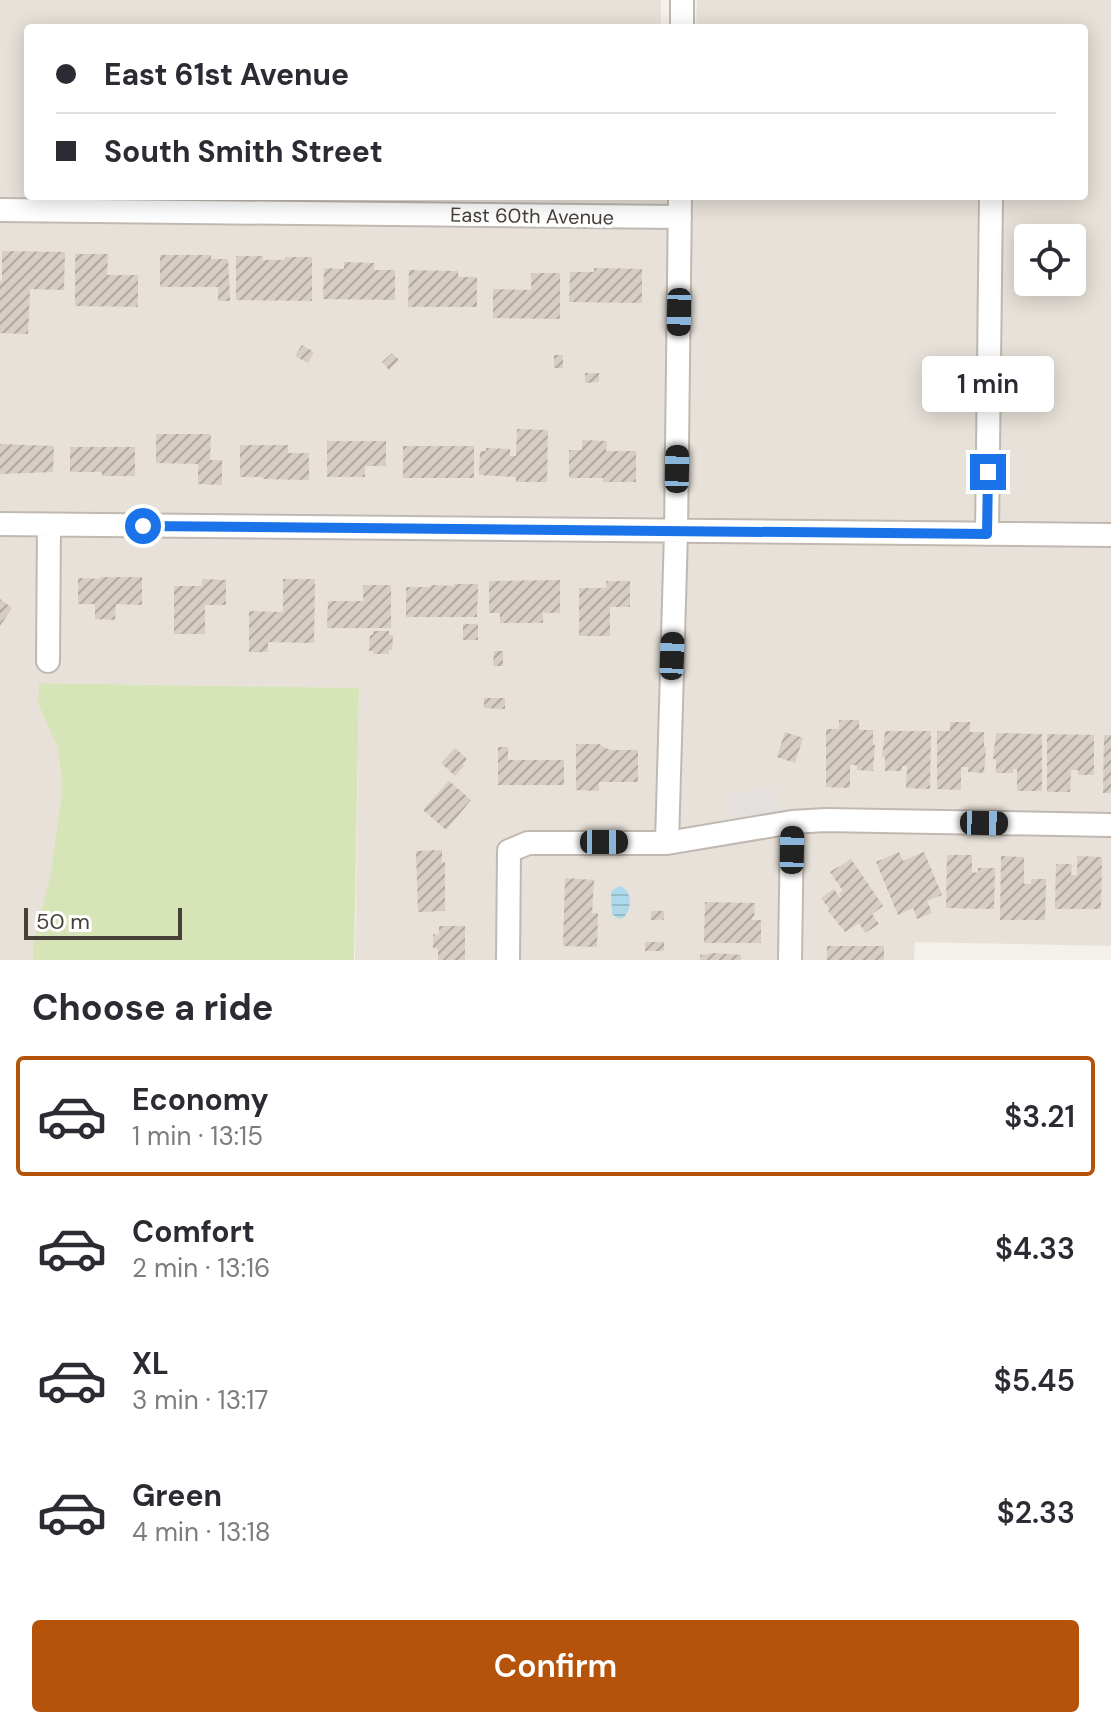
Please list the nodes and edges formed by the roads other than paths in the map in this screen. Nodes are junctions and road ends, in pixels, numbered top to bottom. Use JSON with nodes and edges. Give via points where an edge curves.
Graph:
{"nodes":[{"id":1,"x":682,"y":0,"type":"edge"},
{"id":2,"x":682,"y":24,"type":"edge"},
{"id":3,"x":991,"y":200,"type":"edge"},
{"id":4,"x":680,"y":207,"type":"edge"},
{"id":5,"x":0,"y":210,"type":"edge"},
{"id":6,"x":0,"y":524,"type":"edge"},
{"id":7,"x":49,"y":525,"type":"junction"},
{"id":8,"x":676,"y":532,"type":"junction"},
{"id":9,"x":987,"y":534,"type":"junction"},
{"id":10,"x":1111,"y":535,"type":"edge"},
{"id":11,"x":48,"y":661,"type":"dead end"},
{"id":12,"x":792,"y":822,"type":"junction"},
{"id":13,"x":1111,"y":825,"type":"edge"},
{"id":14,"x":667,"y":843,"type":"junction"},
{"id":15,"x":508,"y":960,"type":"edge"},
{"id":16,"x":790,"y":960,"type":"edge"}],
"edges":[{"from":1,"to":2,"type":"street"},
{"from":3,"to":9,"type":"street"},
{"from":4,"to":5,"type":"street","name":"East 60th Avenue"},
{"from":4,"to":8,"type":"street"},
{"from":6,"to":7,"type":"street"},
{"from":7,"to":8,"type":"street"},
{"from":7,"to":11,"type":"street"},
{"from":8,"to":9,"type":"street"},
{"from":8,"to":14,"type":"street"},
{"from":9,"to":10,"type":"street"},
{"from":12,"to":13,"type":"street"},
{"from":12,"to":14,"type":"street"},
{"from":12,"to":16,"type":"street"},
{"from":14,"to":15,"type":"street","via":[[541,842],[509,851]]}]}
